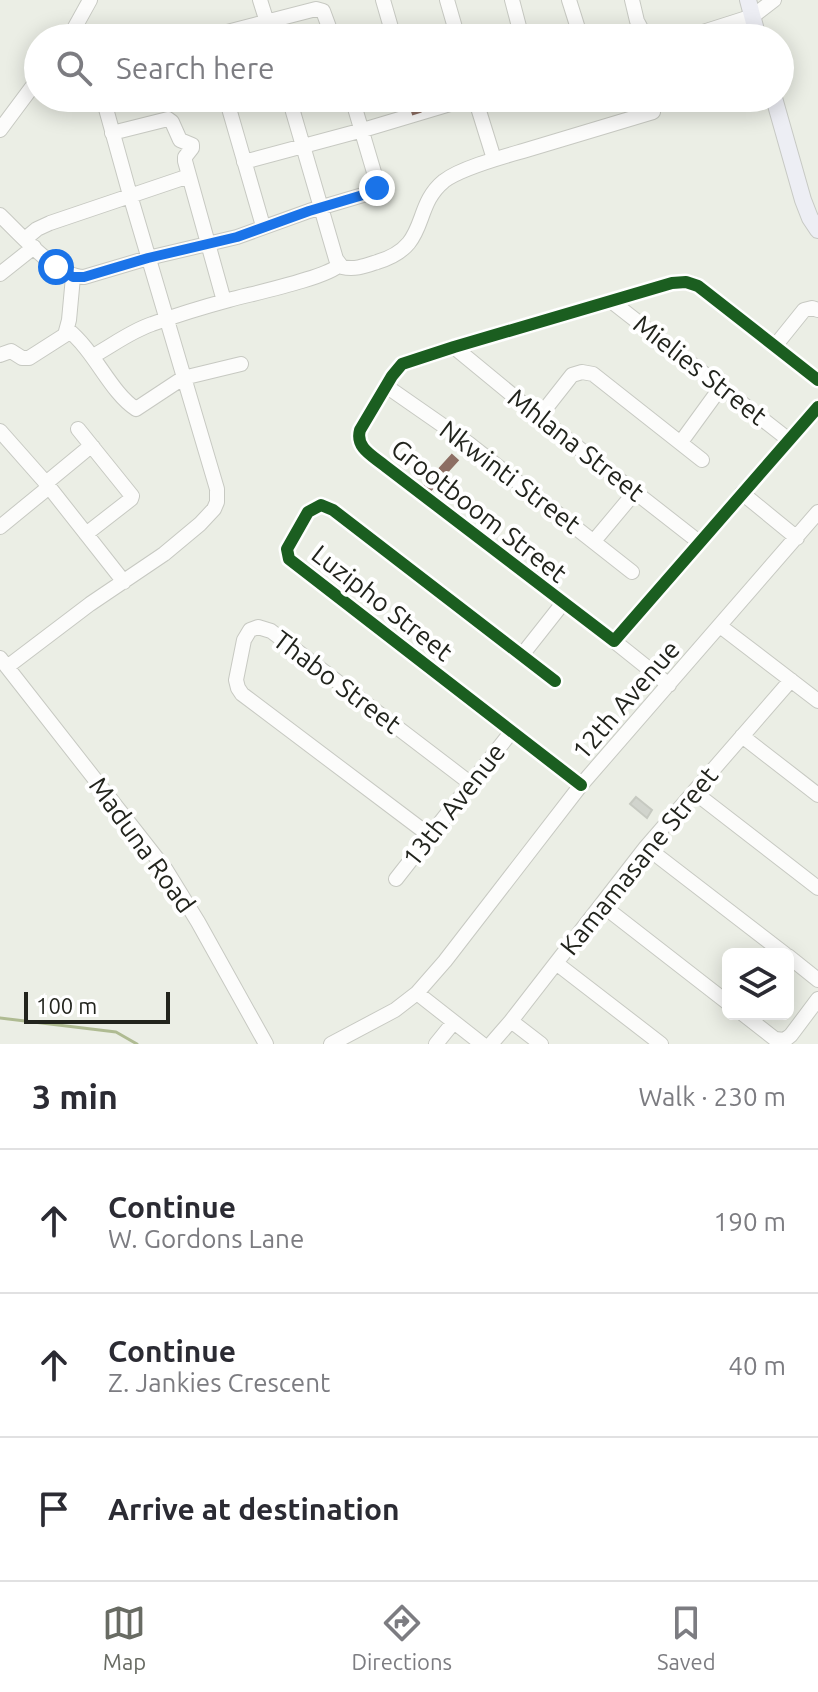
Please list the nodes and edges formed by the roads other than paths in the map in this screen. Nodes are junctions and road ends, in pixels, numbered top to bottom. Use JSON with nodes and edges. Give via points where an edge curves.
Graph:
{"nodes":[{"id":1,"x":90,"y":0,"type":"edge"},
{"id":2,"x":260,"y":0,"type":"edge"},
{"id":3,"x":383,"y":0,"type":"edge"},
{"id":4,"x":447,"y":0,"type":"edge"},
{"id":5,"x":512,"y":0,"type":"edge"},
{"id":6,"x":632,"y":0,"type":"edge"},
{"id":7,"x":774,"y":0,"type":"edge"},
{"id":8,"x":573,"y":1,"type":"edge"},
{"id":9,"x":751,"y":8,"type":"edge"},
{"id":10,"x":267,"y":22,"type":"junction"},
{"id":11,"x":77,"y":24,"type":"edge"},
{"id":12,"x":260,"y":24,"type":"edge"},
{"id":13,"x":329,"y":24,"type":"edge"},
{"id":14,"x":390,"y":24,"type":"edge"},
{"id":15,"x":452,"y":24,"type":"edge"},
{"id":16,"x":518,"y":24,"type":"edge"},
{"id":17,"x":578,"y":24,"type":"edge"},
{"id":18,"x":639,"y":24,"type":"edge"},
{"id":19,"x":724,"y":24,"type":"edge"},
{"id":20,"x":24,"y":98,"type":"edge"},
{"id":21,"x":107,"y":112,"type":"edge"},
{"id":22,"x":232,"y":112,"type":"edge"},
{"id":23,"x":293,"y":112,"type":"edge"},
{"id":24,"x":357,"y":112,"type":"edge"},
{"id":25,"x":424,"y":112,"type":"edge"},
{"id":26,"x":477,"y":112,"type":"edge"},
{"id":27,"x":653,"y":112,"type":"dead end"},
{"id":28,"x":778,"y":112,"type":"edge"},
{"id":29,"x":0,"y":130,"type":"edge"},
{"id":30,"x":363,"y":130,"type":"junction"},
{"id":31,"x":112,"y":133,"type":"junction"},
{"id":32,"x":302,"y":145,"type":"junction"},
{"id":33,"x":494,"y":159,"type":"junction"},
{"id":34,"x":244,"y":162,"type":"junction"},
{"id":35,"x":189,"y":176,"type":"junction"},
{"id":36,"x":130,"y":195,"type":"junction"},
{"id":37,"x":321,"y":207,"type":"junction"},
{"id":38,"x":0,"y":215,"type":"edge"},
{"id":39,"x":263,"y":226,"type":"junction"},
{"id":40,"x":818,"y":230,"type":"edge"},
{"id":41,"x":30,"y":243,"type":"junction"},
{"id":42,"x":207,"y":244,"type":"junction"},
{"id":43,"x":148,"y":258,"type":"junction"},
{"id":44,"x":339,"y":265,"type":"junction"},
{"id":45,"x":0,"y":274,"type":"edge"},
{"id":46,"x":73,"y":277,"type":"junction"},
{"id":47,"x":224,"y":301,"type":"junction"},
{"id":48,"x":611,"y":301,"type":"junction"},
{"id":49,"x":818,"y":310,"type":"edge"},
{"id":50,"x":166,"y":320,"type":"junction"},
{"id":51,"x":67,"y":329,"type":"junction"},
{"id":52,"x":775,"y":346,"type":"junction"},
{"id":53,"x":454,"y":347,"type":"junction"},
{"id":54,"x":0,"y":355,"type":"edge"},
{"id":55,"x":93,"y":356,"type":"junction"},
{"id":56,"x":241,"y":364,"type":"dead end"},
{"id":57,"x":183,"y":378,"type":"junction"},
{"id":58,"x":818,"y":380,"type":"edge"},
{"id":59,"x":386,"y":386,"type":"junction"},
{"id":60,"x":721,"y":387,"type":"junction"},
{"id":61,"x":818,"y":407,"type":"edge"},
{"id":62,"x":539,"y":417,"type":"junction"},
{"id":63,"x":78,"y":429,"type":"dead end"},
{"id":64,"x":0,"y":431,"type":"edge"},
{"id":65,"x":789,"y":440,"type":"junction"},
{"id":66,"x":681,"y":442,"type":"junction"},
{"id":67,"x":93,"y":447,"type":"junction"},
{"id":68,"x":702,"y":460,"type":"dead end"},
{"id":69,"x":47,"y":485,"type":"junction"},
{"id":70,"x":635,"y":492,"type":"junction"},
{"id":71,"x":742,"y":493,"type":"junction"},
{"id":72,"x":818,"y":512,"type":"edge"},
{"id":73,"x":0,"y":527,"type":"edge"},
{"id":74,"x":86,"y":534,"type":"junction"},
{"id":75,"x":797,"y":538,"type":"junction"},
{"id":76,"x":594,"y":541,"type":"junction"},
{"id":77,"x":699,"y":542,"type":"junction"},
{"id":78,"x":632,"y":572,"type":"dead end"},
{"id":79,"x":124,"y":582,"type":"junction"},
{"id":80,"x":563,"y":603,"type":"junction"},
{"id":81,"x":720,"y":626,"type":"junction"},
{"id":82,"x":614,"y":641,"type":"junction"},
{"id":83,"x":522,"y":655,"type":"junction"},
{"id":84,"x":3,"y":662,"type":"edge"},
{"id":85,"x":791,"y":680,"type":"junction"},
{"id":86,"x":555,"y":681,"type":"dead end"},
{"id":87,"x":669,"y":685,"type":"junction"},
{"id":88,"x":818,"y":701,"type":"edge"},
{"id":89,"x":512,"y":731,"type":"junction"},
{"id":90,"x":742,"y":736,"type":"junction"},
{"id":91,"x":470,"y":783,"type":"junction"},
{"id":92,"x":581,"y":785,"type":"junction"},
{"id":93,"x":694,"y":792,"type":"junction"},
{"id":94,"x":818,"y":795,"type":"edge"},
{"id":95,"x":429,"y":835,"type":"junction"},
{"id":96,"x":646,"y":847,"type":"junction"},
{"id":97,"x":396,"y":879,"type":"dead end"},
{"id":98,"x":818,"y":888,"type":"edge"},
{"id":99,"x":602,"y":905,"type":"junction"},
{"id":100,"x":777,"y":948,"type":"edge"},
{"id":101,"x":794,"y":961,"type":"edge"},
{"id":102,"x":556,"y":963,"type":"junction"},
{"id":103,"x":818,"y":980,"type":"edge"},
{"id":104,"x":417,"y":993,"type":"junction"},
{"id":105,"x":722,"y":998,"type":"edge"},
{"id":106,"x":818,"y":999,"type":"edge"},
{"id":107,"x":751,"y":1020,"type":"edge"},
{"id":108,"x":511,"y":1021,"type":"junction"},
{"id":109,"x":453,"y":1023,"type":"junction"},
{"id":110,"x":266,"y":1044,"type":"edge"},
{"id":111,"x":331,"y":1044,"type":"edge"},
{"id":112,"x":436,"y":1044,"type":"edge"},
{"id":113,"x":482,"y":1044,"type":"edge"},
{"id":114,"x":491,"y":1044,"type":"edge"},
{"id":115,"x":541,"y":1044,"type":"edge"},
{"id":116,"x":661,"y":1044,"type":"edge"}],
"edges":[{"from":1,"to":11,"type":"street"},
{"from":2,"to":10,"type":"street"},
{"from":3,"to":14,"type":"street"},
{"from":4,"to":15,"type":"street"},
{"from":5,"to":16,"type":"street"},
{"from":6,"to":18,"type":"street"},
{"from":7,"to":9,"type":"street"},
{"from":8,"to":17,"type":"street"},
{"from":9,"to":19,"type":"street"},
{"from":10,"to":12,"type":"street"},
{"from":10,"to":13,"type":"street","via":[[320,10]]},
{"from":20,"to":29,"type":"street"},
{"from":21,"to":31,"type":"street"},
{"from":22,"to":34,"type":"street"},
{"from":23,"to":32,"type":"street"},
{"from":24,"to":30,"type":"street"},
{"from":25,"to":30,"type":"street"},
{"from":26,"to":33,"type":"street"},
{"from":27,"to":33,"type":"street"},
{"from":28,"to":40,"type":"main road","via":[[803,200]]},
{"from":30,"to":32,"type":"street"},
{"from":30,"to":37,"type":"street","via":[[376,190]]},
{"from":31,"to":35,"type":"street","via":[[171,120],[180,140],[192,147],[185,159]]},
{"from":31,"to":36,"type":"street"},
{"from":32,"to":34,"type":"street"},
{"from":32,"to":37,"type":"street"},
{"from":33,"to":44,"type":"street","via":[[440,185],[409,245],[395,256],[358,268]]},
{"from":34,"to":39,"type":"street"},
{"from":35,"to":36,"type":"street"},
{"from":35,"to":42,"type":"street"},
{"from":36,"to":41,"type":"street","via":[[44,225]]},
{"from":36,"to":43,"type":"street"},
{"from":37,"to":39,"type":"street"},
{"from":37,"to":44,"type":"street"},
{"from":38,"to":41,"type":"street"},
{"from":39,"to":42,"type":"street"},
{"from":41,"to":45,"type":"street"},
{"from":41,"to":46,"type":"street"},
{"from":42,"to":43,"type":"street"},
{"from":42,"to":47,"type":"street"},
{"from":43,"to":46,"type":"street"},
{"from":43,"to":50,"type":"street"},
{"from":44,"to":47,"type":"street","via":[[318,276]]},
{"from":46,"to":51,"type":"street"},
{"from":47,"to":50,"type":"street"},
{"from":48,"to":52,"type":"street","name":"Grootboom Street","via":[[672,283],[692,283]]},
{"from":48,"to":53,"type":"street","name":"Grootboom Street"},
{"from":48,"to":60,"type":"street","name":"Mielies Street"},
{"from":49,"to":52,"type":"street","via":[[804,310]]},
{"from":50,"to":55,"type":"street"},
{"from":50,"to":57,"type":"street"},
{"from":51,"to":54,"type":"street","via":[[29,358],[11,351]]},
{"from":51,"to":55,"type":"street"},
{"from":52,"to":58,"type":"street","name":"Grootboom Street"},
{"from":53,"to":59,"type":"street","name":"Grootboom Street","via":[[402,364]]},
{"from":53,"to":62,"type":"street","name":"Mhlana Street"},
{"from":55,"to":57,"type":"street","via":[[136,409]]},
{"from":56,"to":57,"type":"street"},
{"from":57,"to":79,"type":"street","via":[[217,502],[210,516]]},
{"from":59,"to":76,"type":"street","name":"Nkwinti Street"},
{"from":59,"to":80,"type":"street","name":"Grootboom Street","via":[[359,435],[362,447]]},
{"from":60,"to":65,"type":"street","name":"Mielies Street"},
{"from":60,"to":66,"type":"street"},
{"from":61,"to":65,"type":"street"},
{"from":62,"to":66,"type":"street","via":[[572,375],[587,372]]},
{"from":62,"to":70,"type":"street","name":"Mhlana Street"},
{"from":63,"to":67,"type":"street"},
{"from":64,"to":69,"type":"street"},
{"from":65,"to":71,"type":"street"},
{"from":66,"to":68,"type":"street"},
{"from":67,"to":69,"type":"street"},
{"from":67,"to":74,"type":"street","via":[[132,496]]},
{"from":69,"to":73,"type":"street"},
{"from":69,"to":74,"type":"street"},
{"from":70,"to":76,"type":"street"},
{"from":70,"to":77,"type":"street","name":"Mhlana Street"},
{"from":71,"to":75,"type":"street"},
{"from":71,"to":77,"type":"street"},
{"from":72,"to":75,"type":"street","name":"12th Avenue"},
{"from":74,"to":79,"type":"street"},
{"from":75,"to":81,"type":"street","name":"12th Avenue"},
{"from":76,"to":78,"type":"street","name":"Nkwinti Street"},
{"from":77,"to":82,"type":"street"},
{"from":79,"to":84,"type":"street"},
{"from":80,"to":82,"type":"street","name":"Grootboom Street"},
{"from":80,"to":83,"type":"street"},
{"from":81,"to":85,"type":"street"},
{"from":81,"to":87,"type":"street","name":"12th Avenue"},
{"from":82,"to":87,"type":"street","name":"Grootboom Street"},
{"from":83,"to":86,"type":"street","name":"Luzipho Street"},
{"from":83,"to":89,"type":"street","name":"Luzipho Street","via":[[326,506],[308,512],[289,546],[289,559]]},
{"from":84,"to":110,"type":"street","name":"Maduna Road","via":[[182,896]]},
{"from":85,"to":88,"type":"street"},
{"from":85,"to":90,"type":"street","name":"Kamamasane Street"},
{"from":87,"to":92,"type":"street","name":"12th Avenue"},
{"from":89,"to":91,"type":"street","name":"13th Avenue"},
{"from":89,"to":92,"type":"street","name":"Luzipho Street"},
{"from":90,"to":93,"type":"street","name":"Kamamasane Street"},
{"from":90,"to":94,"type":"street"},
{"from":91,"to":95,"type":"street","name":"13th Avenue"},
{"from":91,"to":95,"type":"street","name":"Thabo Street","via":[[268,629],[248,632],[236,680],[242,694]]},
{"from":92,"to":104,"type":"street","name":"12th Avenue"},
{"from":93,"to":96,"type":"street","name":"Kamamasane Street"},
{"from":93,"to":98,"type":"street"},
{"from":95,"to":97,"type":"street","name":"13th Avenue"},
{"from":96,"to":99,"type":"street","name":"Kamamasane Street"},
{"from":96,"to":100,"type":"street"},
{"from":99,"to":102,"type":"street","name":"Kamamasane Street"},
{"from":99,"to":105,"type":"street"},
{"from":101,"to":103,"type":"street"},
{"from":102,"to":108,"type":"street","name":"Kamamasane Street"},
{"from":102,"to":116,"type":"street"},
{"from":104,"to":109,"type":"street"},
{"from":104,"to":111,"type":"street","name":"12th Avenue"},
{"from":106,"to":107,"type":"street","via":[[785,1040],[775,1039]]},
{"from":108,"to":114,"type":"street","name":"Kamamasane Street"},
{"from":108,"to":115,"type":"street"},
{"from":109,"to":112,"type":"street"},
{"from":109,"to":113,"type":"street"}]}
